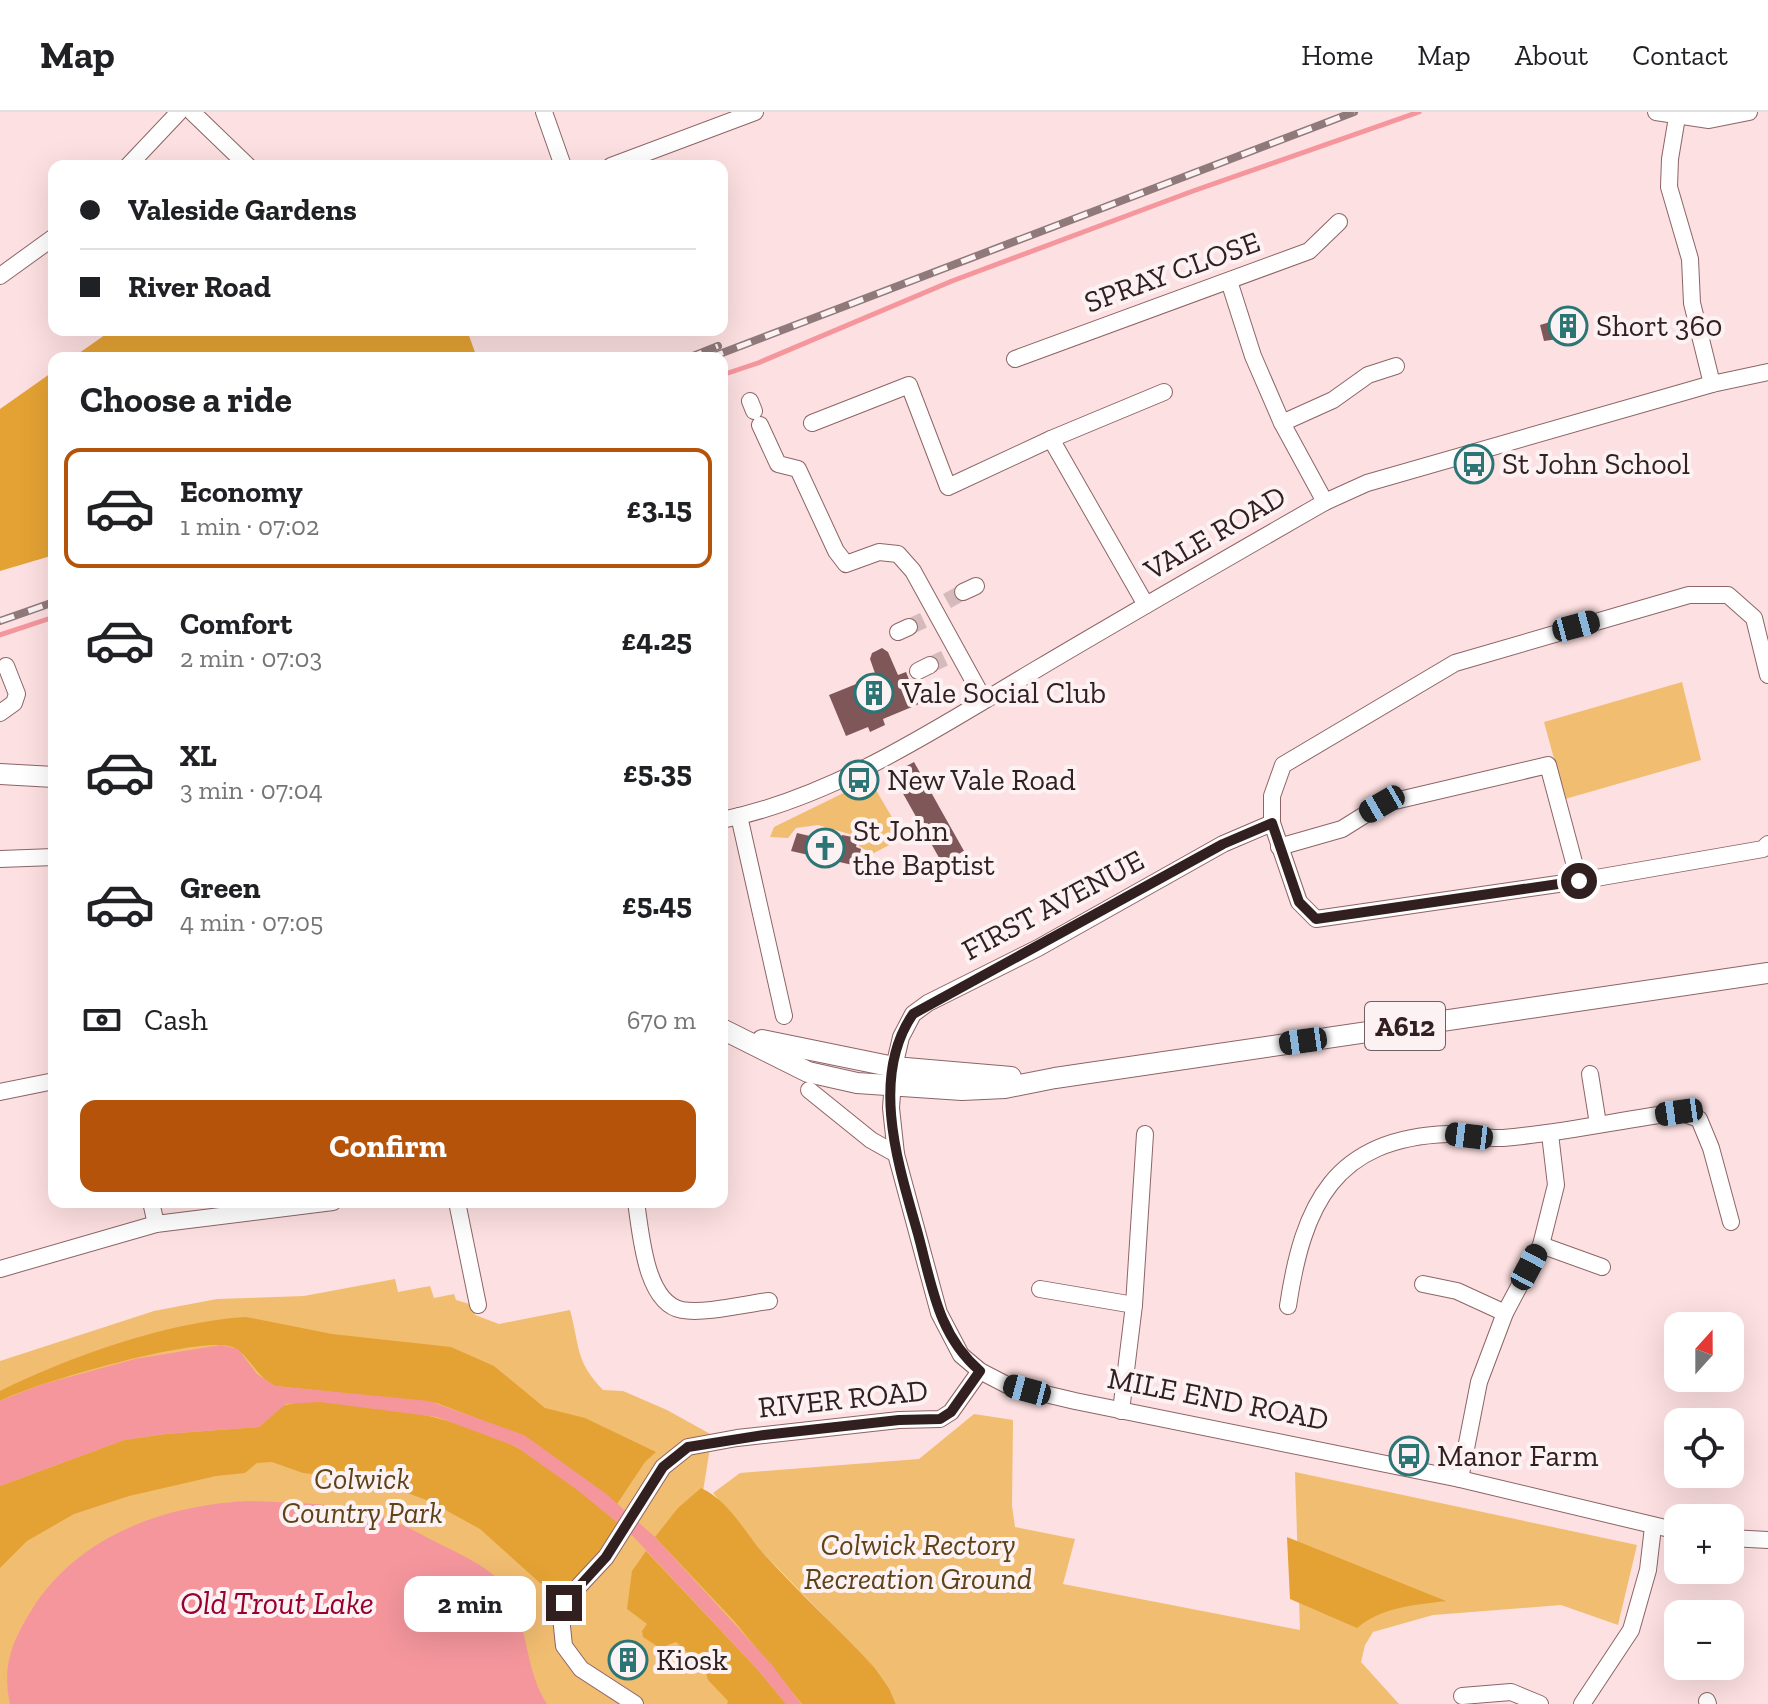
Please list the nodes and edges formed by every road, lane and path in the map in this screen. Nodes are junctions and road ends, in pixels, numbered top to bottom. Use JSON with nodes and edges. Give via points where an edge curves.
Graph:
{"nodes":[{"id":1,"x":179,"y":112,"type":"edge"},
{"id":2,"x":192,"y":112,"type":"edge"},
{"id":3,"x":544,"y":112,"type":"edge"},
{"id":4,"x":755,"y":112,"type":"edge"},
{"id":5,"x":1656,"y":112,"type":"edge"},
{"id":6,"x":1749,"y":112,"type":"edge"},
{"id":7,"x":1677,"y":117,"type":"junction"},
{"id":8,"x":134,"y":160,"type":"edge"},
{"id":9,"x":242,"y":160,"type":"edge"},
{"id":10,"x":561,"y":160,"type":"edge"},
{"id":11,"x":627,"y":160,"type":"edge"},
{"id":12,"x":1339,"y":222,"type":"dead end"},
{"id":13,"x":48,"y":241,"type":"edge"},
{"id":14,"x":0,"y":276,"type":"edge"},
{"id":15,"x":1229,"y":281,"type":"junction"},
{"id":16,"x":1015,"y":359,"type":"dead end"},
{"id":17,"x":1396,"y":366,"type":"dead end"},
{"id":18,"x":1768,"y":372,"type":"edge"},
{"id":19,"x":1712,"y":384,"type":"junction"},
{"id":20,"x":1164,"y":392,"type":"dead end"},
{"id":21,"x":755,"y":413,"type":"dead end"},
{"id":22,"x":812,"y":423,"type":"dead end"},
{"id":23,"x":1282,"y":423,"type":"junction"},
{"id":24,"x":1051,"y":439,"type":"junction"},
{"id":25,"x":1325,"y":502,"type":"junction"},
{"id":26,"x":1146,"y":605,"type":"junction"},
{"id":27,"x":6,"y":666,"type":"dead end"},
{"id":28,"x":1768,"y":675,"type":"edge"},
{"id":29,"x":984,"y":700,"type":"junction"},
{"id":30,"x":0,"y":713,"type":"edge"},
{"id":31,"x":0,"y":774,"type":"edge"},
{"id":32,"x":48,"y":777,"type":"edge"},
{"id":33,"x":728,"y":816,"type":"edge"},
{"id":34,"x":728,"y":820,"type":"edge"},
{"id":35,"x":1272,"y":823,"type":"junction"},
{"id":36,"x":1768,"y":844,"type":"edge"},
{"id":37,"x":1279,"y":847,"type":"junction"},
{"id":38,"x":48,"y":857,"type":"edge"},
{"id":39,"x":0,"y":859,"type":"edge"},
{"id":40,"x":1579,"y":881,"type":"junction"},
{"id":41,"x":1768,"y":973,"type":"edge"},
{"id":42,"x":784,"y":1016,"type":"dead end"},
{"id":43,"x":728,"y":1032,"type":"edge"},
{"id":44,"x":1590,"y":1074,"type":"dead end"},
{"id":45,"x":893,"y":1077,"type":"junction"},
{"id":46,"x":48,"y":1082,"type":"edge"},
{"id":47,"x":809,"y":1090,"type":"dead end"},
{"id":48,"x":0,"y":1092,"type":"edge"},
{"id":49,"x":1598,"y":1124,"type":"junction"},
{"id":50,"x":1145,"y":1134,"type":"dead end"},
{"id":51,"x":1550,"y":1134,"type":"junction"},
{"id":52,"x":896,"y":1154,"type":"junction"},
{"id":53,"x":152,"y":1208,"type":"edge"},
{"id":54,"x":284,"y":1208,"type":"edge"},
{"id":55,"x":458,"y":1208,"type":"edge"},
{"id":56,"x":637,"y":1208,"type":"edge"},
{"id":57,"x":1731,"y":1222,"type":"dead end"},
{"id":58,"x":156,"y":1224,"type":"junction"},
{"id":59,"x":1541,"y":1245,"type":"junction"},
{"id":60,"x":1602,"y":1267,"type":"dead end"},
{"id":61,"x":0,"y":1269,"type":"edge"},
{"id":62,"x":1423,"y":1284,"type":"dead end"},
{"id":63,"x":1040,"y":1289,"type":"dead end"},
{"id":64,"x":458,"y":1293,"type":"dead end"},
{"id":65,"x":769,"y":1301,"type":"dead end"},
{"id":66,"x":1134,"y":1305,"type":"junction"},
{"id":67,"x":1288,"y":1306,"type":"dead end"},
{"id":68,"x":1505,"y":1313,"type":"junction"},
{"id":69,"x":980,"y":1371,"type":"junction"},
{"id":70,"x":1121,"y":1411,"type":"junction"},
{"id":71,"x":1460,"y":1479,"type":"junction"},
{"id":72,"x":1653,"y":1527,"type":"junction"},
{"id":73,"x":1664,"y":1529,"type":"edge"},
{"id":74,"x":1744,"y":1539,"type":"edge"},
{"id":75,"x":1768,"y":1540,"type":"edge"},
{"id":76,"x":1462,"y":1696,"type":"dead end"},
{"id":77,"x":638,"y":1703,"type":"edge"},
{"id":78,"x":1540,"y":1704,"type":"edge"},
{"id":79,"x":1582,"y":1704,"type":"edge"}],
"edges":[{"from":1,"to":8,"type":"street"},
{"from":2,"to":9,"type":"street"},
{"from":3,"to":10,"type":"street"},
{"from":4,"to":11,"type":"street"},
{"from":5,"to":7,"type":"street"},
{"from":6,"to":7,"type":"street","via":[[1709,120]]},
{"from":7,"to":19,"type":"street","via":[[1669,187],[1690,259],[1692,303]]},
{"from":12,"to":15,"type":"street","name":"SPRAY CLOSE","via":[[1309,251]]},
{"from":13,"to":14,"type":"street"},
{"from":15,"to":16,"type":"street","name":"SPRAY CLOSE"},
{"from":15,"to":23,"type":"street"},
{"from":17,"to":23,"type":"street","via":[[1368,375],[1333,400]]},
{"from":18,"to":19,"type":"street","name":"VALE ROAD"},
{"from":19,"to":25,"type":"street","name":"VALE ROAD","via":[[1396,473]]},
{"from":20,"to":24,"type":"street"},
{"from":21,"to":29,"type":"street","via":[[778,464],[798,469],[846,564],[879,552],[898,554],[913,571],[938,661]]},
{"from":22,"to":24,"type":"street","via":[[909,385],[948,487]]},
{"from":23,"to":25,"type":"street"},
{"from":24,"to":26,"type":"street"},
{"from":25,"to":26,"type":"street","name":"VALE ROAD"},
{"from":26,"to":29,"type":"street","name":"VALE ROAD"},
{"from":27,"to":30,"type":"street","via":[[17,694]]},
{"from":28,"to":35,"type":"street","via":[[1754,618],[1728,595],[1689,595],[1519,642],[1455,663],[1283,765],[1272,796]]},
{"from":29,"to":33,"type":"street","name":"VALE ROAD","via":[[856,770],[778,804]]},
{"from":31,"to":32,"type":"main road"},
{"from":34,"to":42,"type":"street"},
{"from":35,"to":37,"type":"street"},
{"from":35,"to":45,"type":"street","name":"FIRST AVENUE","via":[[1223,844],[928,1003],[905,1025]]},
{"from":36,"to":40,"type":"street"},
{"from":37,"to":40,"type":"street","via":[[1299,902],[1316,919]]},
{"from":37,"to":40,"type":"street","via":[[1342,829],[1382,804],[1548,765]]},
{"from":38,"to":39,"type":"street"},
{"from":41,"to":45,"type":"main road","number":"A612","via":[[1005,1088],[962,1090]]},
{"from":43,"to":45,"type":"main road","number":"A612","via":[[808,1072]]},
{"from":44,"to":49,"type":"street"},
{"from":45,"to":52,"type":"street","name":"MILE END ROAD"},
{"from":46,"to":48,"type":"street"},
{"from":47,"to":52,"type":"street"},
{"from":49,"to":51,"type":"street"},
{"from":49,"to":57,"type":"street","via":[[1679,1112],[1699,1119]]},
{"from":50,"to":66,"type":"street","via":[[1136,1153]]},
{"from":51,"to":59,"type":"street","via":[[1556,1185]]},
{"from":51,"to":67,"type":"street","via":[[1411,1138],[1360,1155],[1320,1197],[1295,1255]]},
{"from":52,"to":69,"type":"street","name":"MILE END ROAD","via":[[939,1313],[961,1355]]},
{"from":53,"to":58,"type":"street"},
{"from":54,"to":58,"type":"street"},
{"from":55,"to":64,"type":"street","via":[[477,1297]]},
{"from":56,"to":65,"type":"street","via":[[655,1289],[667,1303],[682,1310]]},
{"from":58,"to":61,"type":"street"},
{"from":59,"to":60,"type":"street"},
{"from":59,"to":68,"type":"street"},
{"from":62,"to":68,"type":"street","via":[[1457,1291]]},
{"from":63,"to":66,"type":"street","via":[[1069,1285]]},
{"from":66,"to":70,"type":"street"},
{"from":68,"to":71,"type":"street","via":[[1479,1382]]},
{"from":69,"to":70,"type":"street","name":"MILE END ROAD","via":[[1007,1385]]},
{"from":69,"to":77,"type":"street","name":"RIVER ROAD","via":[[940,1419],[737,1438],[688,1447],[663,1467],[606,1557],[564,1603],[561,1617],[564,1646],[581,1669]]},
{"from":70,"to":71,"type":"street","name":"MILE END ROAD"},
{"from":71,"to":72,"type":"street","name":"MILE END ROAD"},
{"from":72,"to":73,"type":"street","name":"MILE END ROAD"},
{"from":72,"to":79,"type":"street","via":[[1648,1570],[1631,1630]]},
{"from":74,"to":75,"type":"street"},
{"from":76,"to":78,"type":"street","via":[[1511,1692]]}]}
